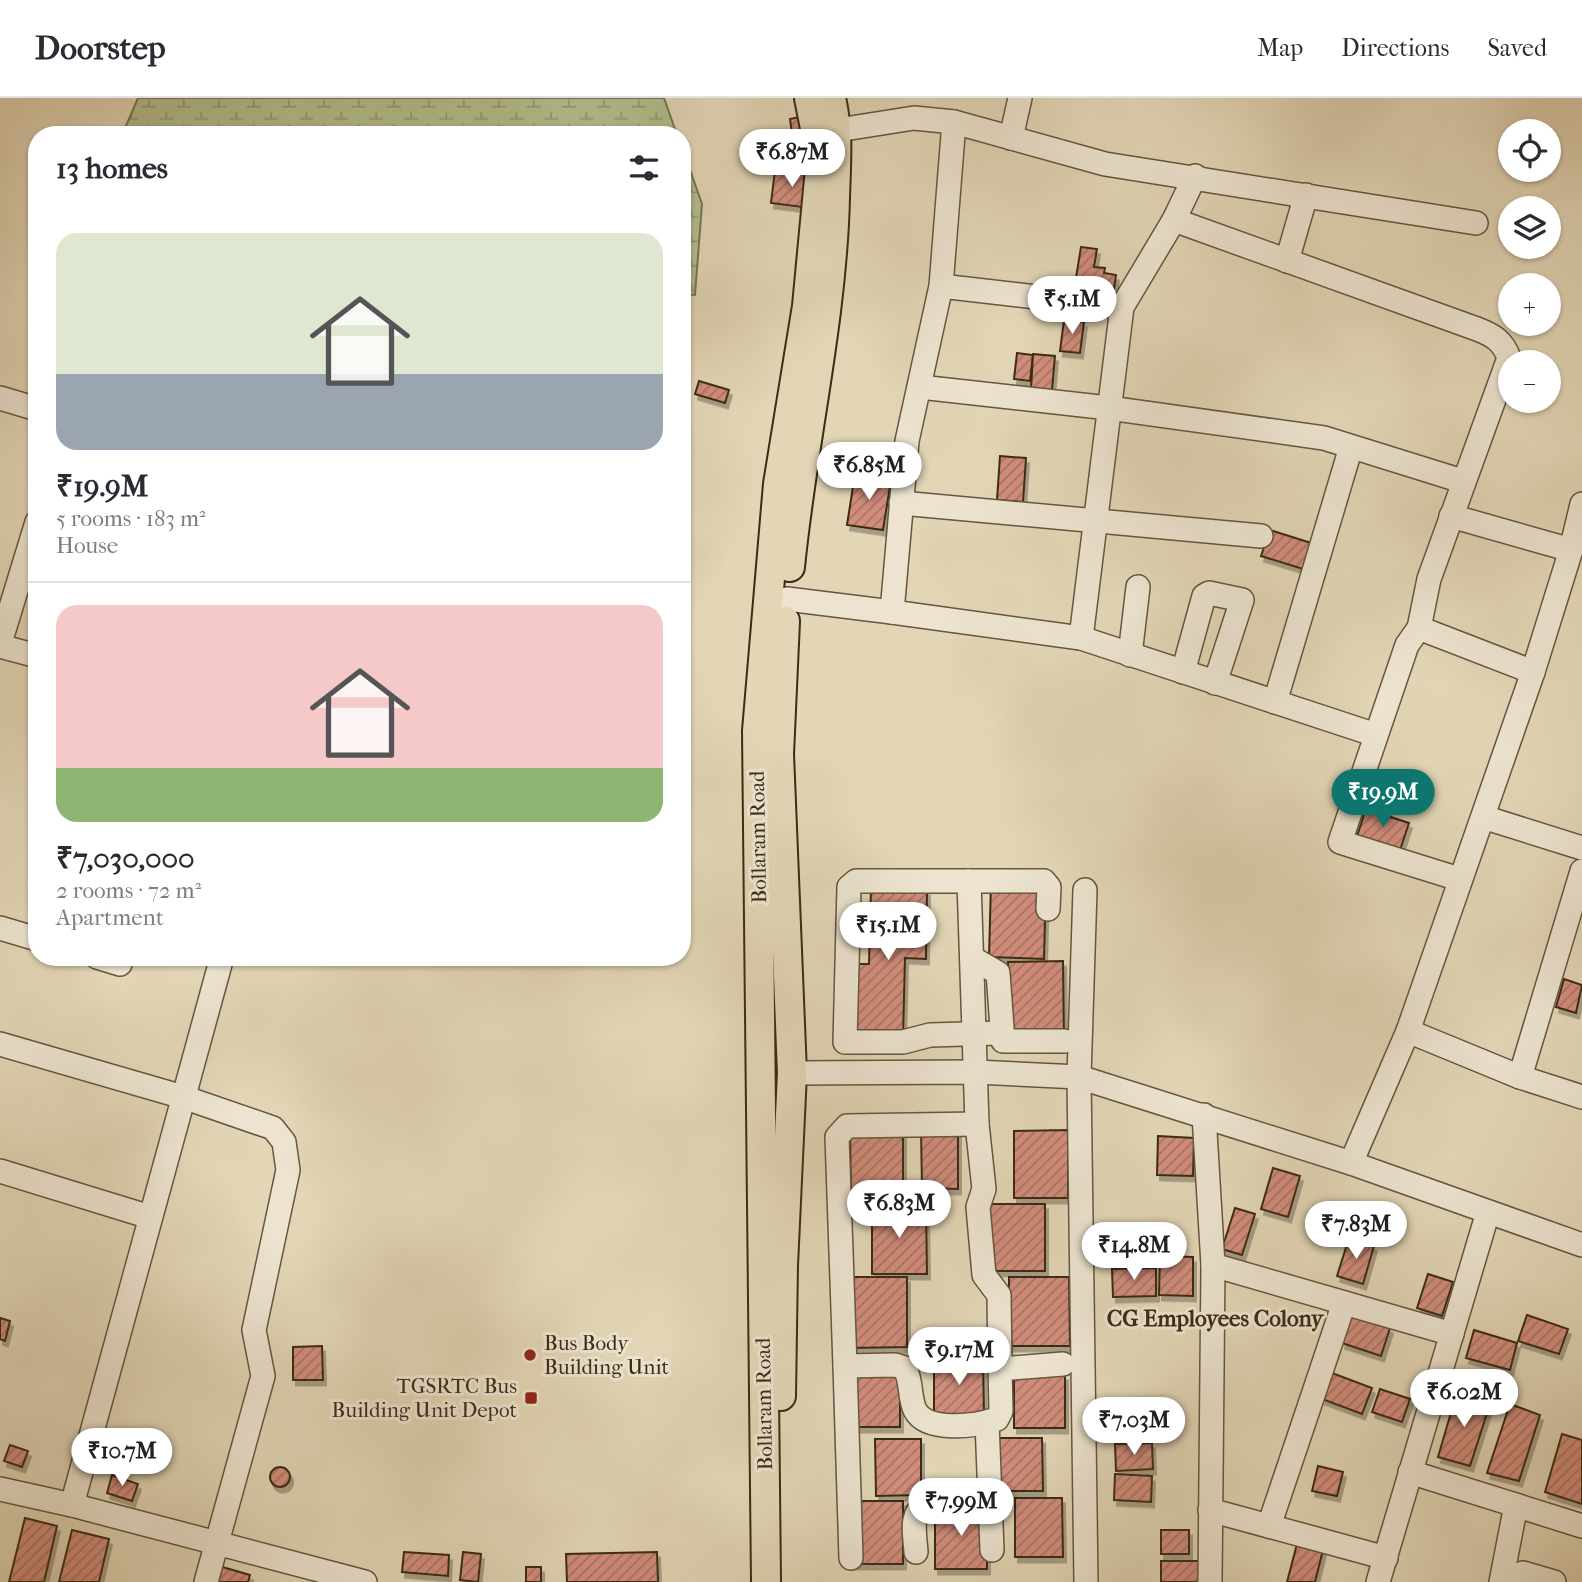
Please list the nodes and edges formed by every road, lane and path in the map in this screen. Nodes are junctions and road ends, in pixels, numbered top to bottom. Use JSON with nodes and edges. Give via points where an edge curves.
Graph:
{"nodes":[{"id":1,"x":809,"y":98,"type":"edge"},
{"id":2,"x":831,"y":98,"type":"edge"},
{"id":3,"x":1020,"y":98,"type":"edge"},
{"id":4,"x":954,"y":122,"type":"junction"},
{"id":5,"x":838,"y":130,"type":"junction"},
{"id":6,"x":1011,"y":138,"type":"junction"},
{"id":7,"x":1195,"y":176,"type":"junction"},
{"id":8,"x":1306,"y":195,"type":"junction"},
{"id":9,"x":1174,"y":220,"type":"junction"},
{"id":10,"x":1476,"y":223,"type":"dead end"},
{"id":11,"x":1287,"y":261,"type":"junction"},
{"id":12,"x":941,"y":286,"type":"junction"},
{"id":13,"x":1122,"y":307,"type":"junction"},
{"id":14,"x":920,"y":387,"type":"junction"},
{"id":15,"x":0,"y":398,"type":"edge"},
{"id":16,"x":28,"y":406,"type":"edge"},
{"id":17,"x":1109,"y":408,"type":"junction"},
{"id":18,"x":1351,"y":447,"type":"junction"},
{"id":19,"x":1462,"y":481,"type":"junction"},
{"id":20,"x":901,"y":503,"type":"junction"},
{"id":21,"x":1582,"y":504,"type":"edge"},
{"id":22,"x":1451,"y":516,"type":"junction"},
{"id":23,"x":1095,"y":522,"type":"junction"},
{"id":24,"x":1261,"y":536,"type":"dead end"},
{"id":25,"x":1571,"y":550,"type":"junction"},
{"id":26,"x":28,"y":552,"type":"edge"},
{"id":27,"x":1138,"y":587,"type":"dead end"},
{"id":28,"x":787,"y":599,"type":"junction"},
{"id":29,"x":892,"y":612,"type":"junction"},
{"id":30,"x":1419,"y":628,"type":"junction"},
{"id":31,"x":1081,"y":638,"type":"junction"},
{"id":32,"x":0,"y":645,"type":"edge"},
{"id":33,"x":28,"y":653,"type":"edge"},
{"id":34,"x":1130,"y":655,"type":"junction"},
{"id":35,"x":1183,"y":672,"type":"junction"},
{"id":36,"x":1533,"y":672,"type":"junction"},
{"id":37,"x":1215,"y":682,"type":"junction"},
{"id":38,"x":1275,"y":702,"type":"junction"},
{"id":39,"x":1376,"y":735,"type":"junction"},
{"id":40,"x":1483,"y":817,"type":"junction"},
{"id":41,"x":1582,"y":848,"type":"edge"},
{"id":42,"x":1582,"y":871,"type":"edge"},
{"id":43,"x":1460,"y":879,"type":"junction"},
{"id":44,"x":969,"y":881,"type":"junction"},
{"id":45,"x":1085,"y":890,"type":"dead end"},
{"id":46,"x":1048,"y":909,"type":"dead end"},
{"id":47,"x":0,"y":928,"type":"edge"},
{"id":48,"x":28,"y":936,"type":"edge"},
{"id":49,"x":972,"y":958,"type":"junction"},
{"id":50,"x":219,"y":966,"type":"edge"},
{"id":51,"x":1408,"y":1031,"type":"junction"},
{"id":52,"x":1000,"y":1034,"type":"junction"},
{"id":53,"x":974,"y":1035,"type":"junction"},
{"id":54,"x":1064,"y":1041,"type":"dead end"},
{"id":55,"x":0,"y":1044,"type":"edge"},
{"id":56,"x":976,"y":1072,"type":"junction"},
{"id":57,"x":792,"y":1073,"type":"junction"},
{"id":58,"x":1079,"y":1077,"type":"junction"},
{"id":59,"x":1520,"y":1077,"type":"junction"},
{"id":60,"x":183,"y":1097,"type":"junction"},
{"id":61,"x":1582,"y":1097,"type":"edge"},
{"id":62,"x":1204,"y":1115,"type":"junction"},
{"id":63,"x":977,"y":1124,"type":"junction"},
{"id":64,"x":1351,"y":1163,"type":"junction"},
{"id":65,"x":0,"y":1171,"type":"edge"},
{"id":66,"x":1488,"y":1212,"type":"junction"},
{"id":67,"x":150,"y":1217,"type":"junction"},
{"id":68,"x":1582,"y":1245,"type":"edge"},
{"id":69,"x":1213,"y":1265,"type":"junction"},
{"id":70,"x":1344,"y":1303,"type":"junction"},
{"id":71,"x":1452,"y":1334,"type":"junction"},
{"id":72,"x":1062,"y":1364,"type":"dead end"},
{"id":73,"x":845,"y":1366,"type":"junction"},
{"id":74,"x":1000,"y":1368,"type":"junction"},
{"id":75,"x":987,"y":1422,"type":"junction"},
{"id":76,"x":1410,"y":1472,"type":"junction"},
{"id":77,"x":0,"y":1489,"type":"edge"},
{"id":78,"x":990,"y":1502,"type":"junction"},
{"id":79,"x":72,"y":1504,"type":"junction"},
{"id":80,"x":1516,"y":1505,"type":"junction"},
{"id":81,"x":1210,"y":1510,"type":"junction"},
{"id":82,"x":1582,"y":1525,"type":"edge"},
{"id":83,"x":1269,"y":1526,"type":"junction"},
{"id":84,"x":217,"y":1543,"type":"junction"},
{"id":85,"x":992,"y":1550,"type":"dead end"},
{"id":86,"x":916,"y":1552,"type":"dead end"},
{"id":87,"x":851,"y":1558,"type":"dead end"},
{"id":88,"x":1386,"y":1558,"type":"junction"},
{"id":89,"x":1509,"y":1578,"type":"edge"},
{"id":90,"x":206,"y":1582,"type":"edge"},
{"id":91,"x":365,"y":1582,"type":"edge"},
{"id":92,"x":766,"y":1582,"type":"edge"},
{"id":93,"x":784,"y":1582,"type":"edge"},
{"id":94,"x":1086,"y":1582,"type":"edge"},
{"id":95,"x":1210,"y":1582,"type":"edge"},
{"id":96,"x":1378,"y":1582,"type":"edge"},
{"id":97,"x":1554,"y":1582,"type":"edge"}],
"edges":[{"from":1,"to":92,"type":"main road","name":"Bollaram Road","via":[[821,158],[807,306],[778,484],[757,731]]},
{"from":2,"to":5,"type":"main road","name":"Bollaram Road"},
{"from":3,"to":6,"type":"street"},
{"from":4,"to":5,"type":"street","via":[[914,118]]},
{"from":4,"to":6,"type":"street"},
{"from":4,"to":12,"type":"street"},
{"from":5,"to":28,"type":"main road","name":"Bollaram Road","via":[[833,263],[798,487]]},
{"from":6,"to":7,"type":"street","via":[[1105,164]]},
{"from":7,"to":8,"type":"street"},
{"from":7,"to":9,"type":"street"},
{"from":8,"to":10,"type":"street"},
{"from":8,"to":11,"type":"street"},
{"from":9,"to":11,"type":"street"},
{"from":9,"to":13,"type":"street"},
{"from":11,"to":19,"type":"street","via":[[1493,335],[1505,347],[1509,358]]},
{"from":12,"to":13,"type":"street"},
{"from":12,"to":14,"type":"street"},
{"from":13,"to":17,"type":"street"},
{"from":14,"to":17,"type":"street"},
{"from":14,"to":20,"type":"street"},
{"from":15,"to":16,"type":"street"},
{"from":17,"to":18,"type":"street","via":[[1324,438]]},
{"from":17,"to":23,"type":"street"},
{"from":18,"to":19,"type":"street"},
{"from":18,"to":38,"type":"street"},
{"from":19,"to":22,"type":"street"},
{"from":20,"to":23,"type":"street"},
{"from":20,"to":29,"type":"street"},
{"from":21,"to":25,"type":"street"},
{"from":22,"to":25,"type":"street"},
{"from":22,"to":30,"type":"street","via":[[1429,579]]},
{"from":23,"to":24,"type":"street"},
{"from":23,"to":31,"type":"street"},
{"from":25,"to":36,"type":"street"},
{"from":26,"to":32,"type":"street"},
{"from":27,"to":34,"type":"street"},
{"from":28,"to":29,"type":"street"},
{"from":28,"to":57,"type":"main road","name":"Bollaram Road","via":[[779,754]]},
{"from":29,"to":31,"type":"street"},
{"from":30,"to":36,"type":"street"},
{"from":30,"to":39,"type":"street","via":[[1407,645]]},
{"from":31,"to":34,"type":"street"},
{"from":32,"to":33,"type":"street"},
{"from":34,"to":35,"type":"street"},
{"from":35,"to":37,"type":"street"},
{"from":35,"to":37,"type":"street","via":[[1204,596],[1209,593],[1241,600]]},
{"from":36,"to":40,"type":"street"},
{"from":37,"to":38,"type":"street"},
{"from":38,"to":39,"type":"street"},
{"from":39,"to":43,"type":"street","via":[[1340,842]]},
{"from":40,"to":41,"type":"street"},
{"from":40,"to":43,"type":"street"},
{"from":42,"to":59,"type":"street"},
{"from":43,"to":51,"type":"street"},
{"from":44,"to":46,"type":"street","via":[[1044,881],[1049,887]]},
{"from":44,"to":49,"type":"street"},
{"from":44,"to":53,"type":"street","via":[[852,883],[843,1038],[849,1043],[903,1042],[930,1035]]},
{"from":45,"to":58,"type":"street"},
{"from":47,"to":48,"type":"street"},
{"from":49,"to":52,"type":"street","via":[[998,973]]},
{"from":49,"to":53,"type":"street"},
{"from":50,"to":60,"type":"street"},
{"from":51,"to":59,"type":"street"},
{"from":51,"to":64,"type":"street"},
{"from":52,"to":53,"type":"street"},
{"from":52,"to":54,"type":"street","via":[[1008,1042]]},
{"from":53,"to":56,"type":"street"},
{"from":55,"to":60,"type":"street"},
{"from":56,"to":57,"type":"street"},
{"from":56,"to":58,"type":"street"},
{"from":56,"to":63,"type":"street"},
{"from":57,"to":93,"type":"main road","name":"Bollaram Road","via":[[780,1421]]},
{"from":58,"to":62,"type":"street"},
{"from":58,"to":94,"type":"street"},
{"from":59,"to":61,"type":"street"},
{"from":60,"to":67,"type":"street"},
{"from":60,"to":84,"type":"street","via":[[273,1128],[284,1142],[288,1170],[254,1330],[264,1376]]},
{"from":62,"to":64,"type":"street"},
{"from":62,"to":69,"type":"street"},
{"from":63,"to":73,"type":"street","via":[[841,1129],[837,1137]]},
{"from":63,"to":74,"type":"street","via":[[984,1188],[978,1207],[982,1268],[999,1295]]},
{"from":64,"to":66,"type":"street"},
{"from":65,"to":67,"type":"street"},
{"from":66,"to":68,"type":"street"},
{"from":66,"to":71,"type":"street"},
{"from":67,"to":79,"type":"street"},
{"from":69,"to":70,"type":"street"},
{"from":69,"to":81,"type":"street"},
{"from":70,"to":71,"type":"street"},
{"from":70,"to":83,"type":"street"},
{"from":71,"to":76,"type":"street"},
{"from":72,"to":74,"type":"street"},
{"from":73,"to":75,"type":"street","via":[[905,1368],[914,1408],[934,1424]]},
{"from":73,"to":87,"type":"street"},
{"from":74,"to":75,"type":"street","via":[[1001,1410],[997,1419]]},
{"from":75,"to":78,"type":"street"},
{"from":76,"to":80,"type":"street"},
{"from":76,"to":88,"type":"street"},
{"from":77,"to":79,"type":"street"},
{"from":78,"to":85,"type":"street"},
{"from":78,"to":86,"type":"street","via":[[918,1508],[914,1518]]},
{"from":79,"to":84,"type":"street"},
{"from":80,"to":82,"type":"street"},
{"from":80,"to":89,"type":"street"},
{"from":81,"to":83,"type":"street"},
{"from":81,"to":95,"type":"street"},
{"from":83,"to":88,"type":"street"},
{"from":84,"to":90,"type":"street"},
{"from":84,"to":91,"type":"street"},
{"from":88,"to":96,"type":"street"},
{"from":89,"to":97,"type":"street"}]}
